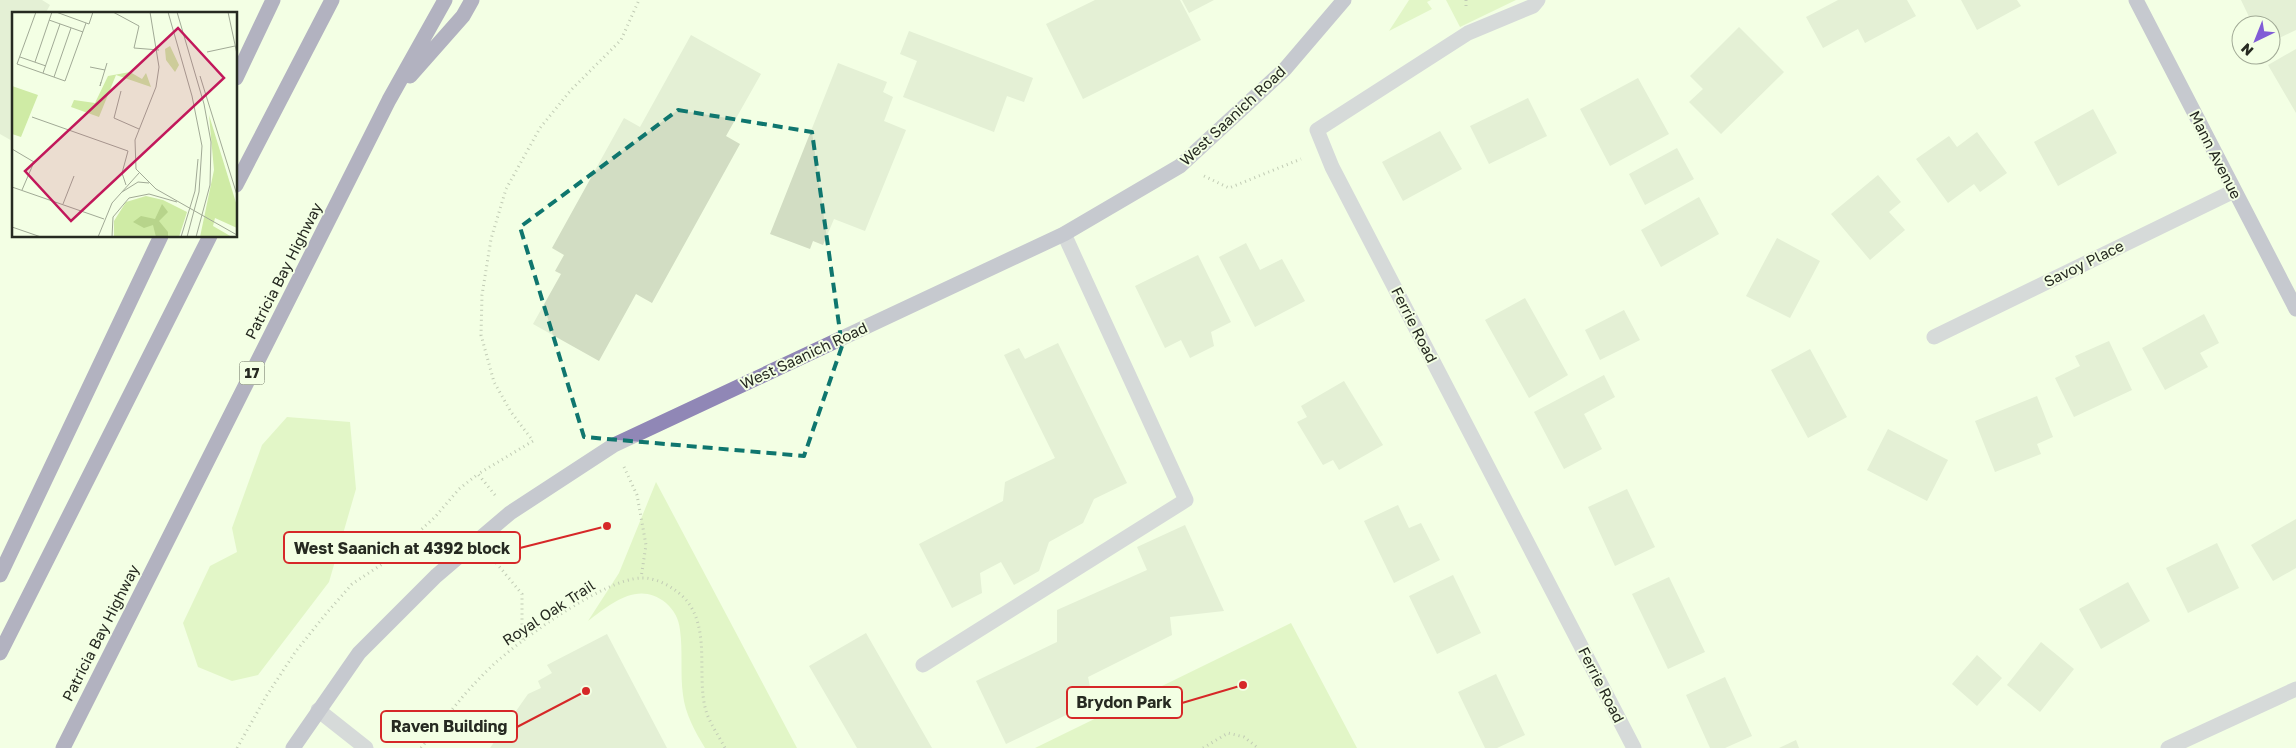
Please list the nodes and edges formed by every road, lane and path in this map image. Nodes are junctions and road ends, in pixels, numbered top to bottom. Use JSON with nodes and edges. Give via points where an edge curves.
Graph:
{"nodes":[{"id":1,"x":273,"y":0,"type":"edge"},
{"id":2,"x":332,"y":0,"type":"edge"},
{"id":3,"x":445,"y":0,"type":"edge"},
{"id":4,"x":472,"y":0,"type":"edge"},
{"id":5,"x":639,"y":0,"type":"edge"},
{"id":6,"x":1344,"y":0,"type":"edge"},
{"id":7,"x":1538,"y":0,"type":"edge"},
{"id":8,"x":2136,"y":0,"type":"edge"},
{"id":9,"x":238,"y":74,"type":"edge"},
{"id":10,"x":389,"y":100,"type":"junction"},
{"id":11,"x":1317,"y":130,"type":"junction"},
{"id":12,"x":1180,"y":166,"type":"junction"},
{"id":13,"x":238,"y":181,"type":"edge"},
{"id":14,"x":2234,"y":191,"type":"junction"},
{"id":15,"x":1064,"y":234,"type":"junction"},
{"id":16,"x":160,"y":238,"type":"edge"},
{"id":17,"x":209,"y":238,"type":"edge"},
{"id":18,"x":2296,"y":308,"type":"edge"},
{"id":19,"x":1934,"y":337,"type":"dead end"},
{"id":20,"x":614,"y":445,"type":"junction"},
{"id":21,"x":478,"y":474,"type":"junction"},
{"id":22,"x":510,"y":513,"type":"junction"},
{"id":23,"x":492,"y":557,"type":"dead end"},
{"id":24,"x":0,"y":574,"type":"edge"},
{"id":25,"x":641,"y":578,"type":"junction"},
{"id":26,"x":522,"y":640,"type":"junction"},
{"id":27,"x":0,"y":654,"type":"edge"},
{"id":28,"x":923,"y":665,"type":"dead end"},
{"id":29,"x":2296,"y":689,"type":"edge"},
{"id":30,"x":318,"y":710,"type":"junction"},
{"id":31,"x":62,"y":748,"type":"edge"},
{"id":32,"x":237,"y":748,"type":"edge"},
{"id":33,"x":293,"y":748,"type":"edge"},
{"id":34,"x":366,"y":748,"type":"edge"},
{"id":35,"x":421,"y":748,"type":"edge"},
{"id":36,"x":725,"y":748,"type":"edge"},
{"id":37,"x":1203,"y":748,"type":"edge"},
{"id":38,"x":1258,"y":748,"type":"edge"},
{"id":39,"x":1634,"y":748,"type":"edge"},
{"id":40,"x":2168,"y":748,"type":"edge"}],
"edges":[{"from":1,"to":9,"type":"highway"},
{"from":2,"to":13,"type":"highway"},
{"from":3,"to":10,"type":"highway","name":"Patricia Bay Highway","number":"17"},
{"from":4,"to":10,"type":"highway","via":[[463,16]]},
{"from":5,"to":21,"type":"path","via":[[621,40],[571,90],[540,128],[506,190],[492,239],[482,295],[481,335],[494,382],[533,441]]},
{"from":6,"to":12,"type":"main road","name":"West Saanich Road","via":[[1285,69]]},
{"from":7,"to":11,"type":"street","via":[[1533,6],[1468,33]]},
{"from":8,"to":14,"type":"main road","name":"Mann Avenue"},
{"from":10,"to":31,"type":"highway","name":"Patricia Bay Highway","number":"17"},
{"from":11,"to":12,"type":"path","via":[[1302,159],[1229,188]]},
{"from":11,"to":39,"type":"street","name":"Ferrie Road","via":[[1332,167]]},
{"from":12,"to":15,"type":"main road","name":"West Saanich Road"},
{"from":14,"to":18,"type":"main road","name":"Mann Avenue"},
{"from":14,"to":19,"type":"street","name":"Savoy Place"},
{"from":15,"to":20,"type":"main road","name":"West Saanich Road"},
{"from":15,"to":28,"type":"street","via":[[1186,500]]},
{"from":16,"to":24,"type":"highway"},
{"from":17,"to":27,"type":"highway"},
{"from":20,"to":22,"type":"main road","name":"West Saanich Road"},
{"from":20,"to":25,"type":"path","via":[[637,495],[646,545]]},
{"from":21,"to":22,"type":"path"},
{"from":21,"to":32,"type":"path","via":[[387,561],[352,584],[296,651]]},
{"from":22,"to":30,"type":"main road","name":"West Saanich Road","via":[[397,613],[359,654]]},
{"from":23,"to":26,"type":"path","via":[[522,594]]},
{"from":25,"to":26,"type":"path","name":"Royal Oak Trail","via":[[614,585],[583,601]]},
{"from":25,"to":36,"type":"path","name":"Royal Oak Trail","via":[[666,584],[687,601],[701,631],[701,678],[707,712]]},
{"from":26,"to":35,"type":"path","name":"Royal Oak Trail","via":[[463,696]]},
{"from":29,"to":40,"type":"street"},
{"from":30,"to":33,"type":"main road","name":"West Saanich Road"},
{"from":30,"to":34,"type":"street"},
{"from":37,"to":38,"type":"path","via":[[1228,733],[1244,737]]}]}
